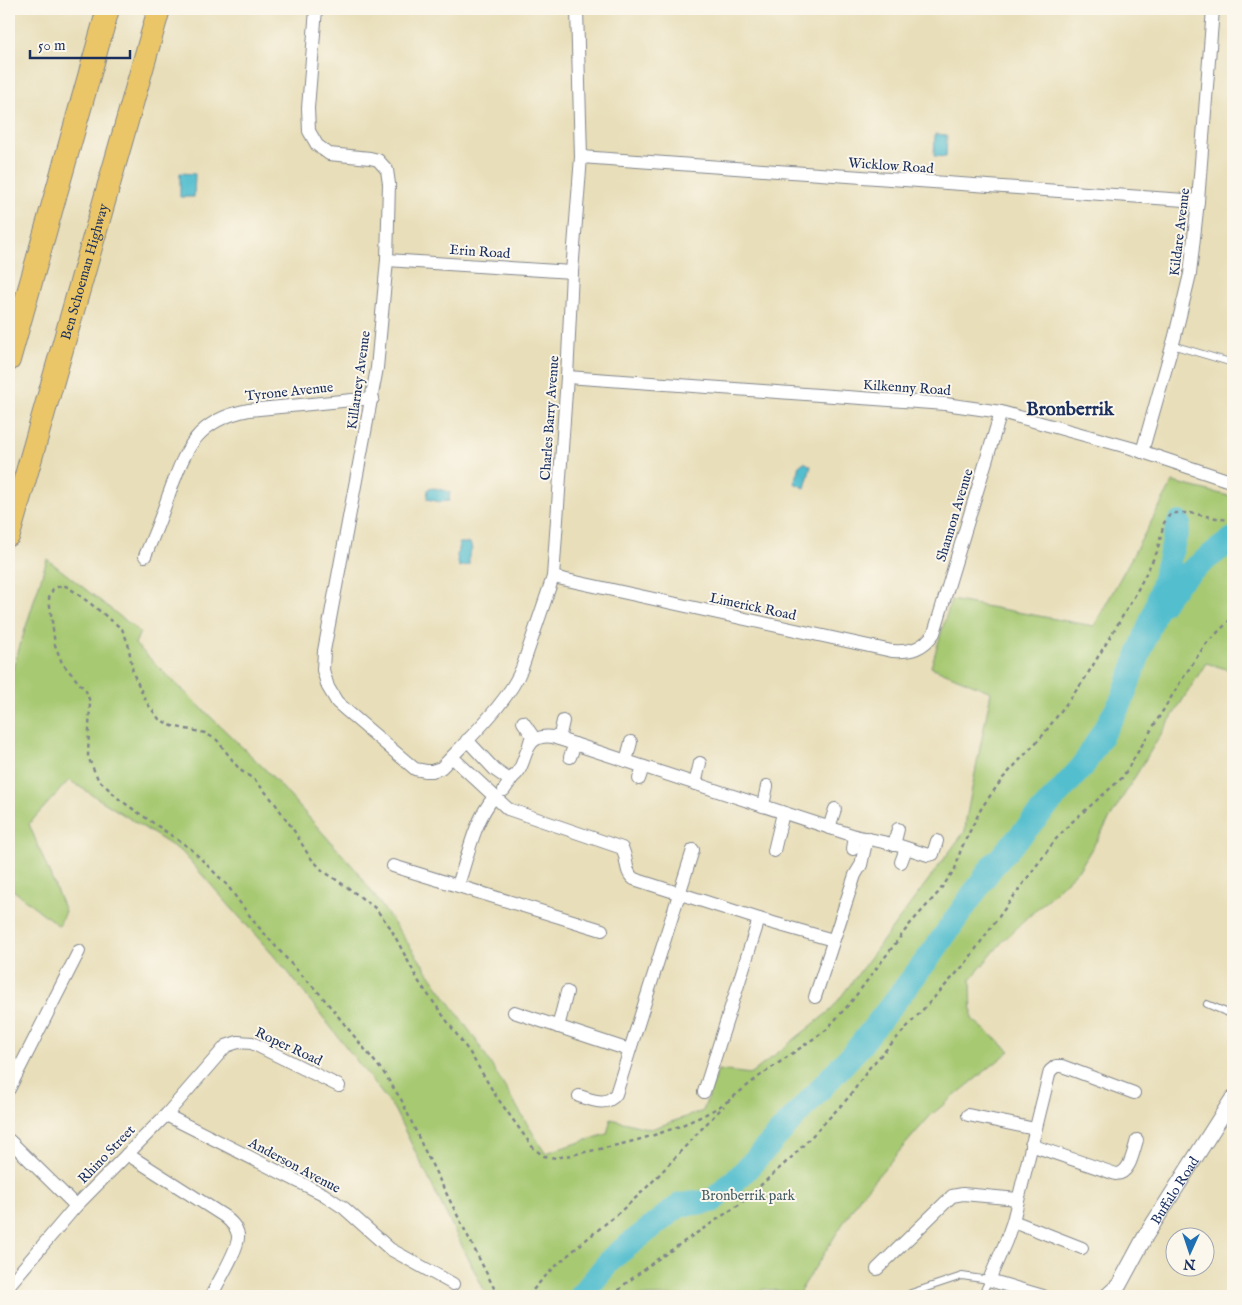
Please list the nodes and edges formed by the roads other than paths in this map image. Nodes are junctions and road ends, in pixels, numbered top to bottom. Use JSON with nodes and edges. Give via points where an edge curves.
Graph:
{"nodes":[{"id":1,"x":108,"y":9,"type":"edge"},
{"id":2,"x":159,"y":9,"type":"edge"},
{"id":3,"x":316,"y":9,"type":"edge"},
{"id":4,"x":577,"y":9,"type":"edge"},
{"id":5,"x":1213,"y":9,"type":"edge"},
{"id":6,"x":581,"y":157,"type":"junction"},
{"id":7,"x":1198,"y":201,"type":"junction"},
{"id":8,"x":387,"y":260,"type":"junction"},
{"id":9,"x":572,"y":272,"type":"junction"},
{"id":10,"x":1172,"y":345,"type":"junction"},
{"id":11,"x":9,"y":360,"type":"edge"},
{"id":12,"x":1233,"y":363,"type":"edge"},
{"id":13,"x":567,"y":377,"type":"junction"},
{"id":14,"x":372,"y":398,"type":"junction"},
{"id":15,"x":1001,"y":412,"type":"junction"},
{"id":16,"x":1142,"y":452,"type":"junction"},
{"id":17,"x":1233,"y":482,"type":"edge"},
{"id":18,"x":9,"y":535,"type":"edge"},
{"id":19,"x":146,"y":556,"type":"dead end"},
{"id":20,"x":553,"y":577,"type":"junction"},
{"id":21,"x":936,"y":627,"type":"joint"},
{"id":22,"x":563,"y":721,"type":"dead end"},
{"id":23,"x":523,"y":722,"type":"dead end"},
{"id":24,"x":559,"y":739,"type":"junction"},
{"id":25,"x":467,"y":740,"type":"junction"},
{"id":26,"x":631,"y":742,"type":"dead end"},
{"id":27,"x":575,"y":744,"type":"junction"},
{"id":28,"x":529,"y":745,"type":"junction"},
{"id":29,"x":452,"y":756,"type":"junction"},
{"id":30,"x":570,"y":757,"type":"dead end"},
{"id":31,"x":626,"y":761,"type":"junction"},
{"id":32,"x":700,"y":763,"type":"dead end"},
{"id":33,"x":415,"y":769,"type":"joint"},
{"id":34,"x":513,"y":777,"type":"junction"},
{"id":35,"x":695,"y":784,"type":"junction"},
{"id":36,"x":767,"y":786,"type":"dead end"},
{"id":37,"x":500,"y":797,"type":"junction"},
{"id":38,"x":835,"y":809,"type":"dead end"},
{"id":39,"x":772,"y":812,"type":"junction"},
{"id":40,"x":829,"y":828,"type":"junction"},
{"id":41,"x":898,"y":829,"type":"dead end"},
{"id":42,"x":861,"y":837,"type":"junction"},
{"id":43,"x":937,"y":841,"type":"dead end"},
{"id":44,"x":900,"y":847,"type":"junction"},
{"id":45,"x":694,"y":850,"type":"dead end"},
{"id":46,"x":853,"y":850,"type":"dead end"},
{"id":47,"x":774,"y":851,"type":"dead end"},
{"id":48,"x":901,"y":862,"type":"dead end"},
{"id":49,"x":393,"y":866,"type":"dead end"},
{"id":50,"x":458,"y":885,"type":"junction"},
{"id":51,"x":678,"y":894,"type":"junction"},
{"id":52,"x":759,"y":919,"type":"junction"},
{"id":53,"x":602,"y":930,"type":"dead end"},
{"id":54,"x":833,"y":940,"type":"junction"},
{"id":55,"x":79,"y":951,"type":"dead end"},
{"id":56,"x":568,"y":992,"type":"dead end"},
{"id":57,"x":815,"y":998,"type":"dead end"},
{"id":58,"x":1207,"y":1004,"type":"dead end"},
{"id":59,"x":514,"y":1012,"type":"dead end"},
{"id":60,"x":1233,"y":1014,"type":"edge"},
{"id":61,"x":558,"y":1027,"type":"junction"},
{"id":62,"x":226,"y":1046,"type":"joint"},
{"id":63,"x":629,"y":1050,"type":"junction"},
{"id":64,"x":340,"y":1086,"type":"dead end"},
{"id":65,"x":9,"y":1089,"type":"edge"},
{"id":66,"x":704,"y":1092,"type":"dead end"},
{"id":67,"x":1134,"y":1093,"type":"dead end"},
{"id":68,"x":579,"y":1096,"type":"dead end"},
{"id":69,"x":1233,"y":1098,"type":"edge"},
{"id":70,"x":166,"y":1115,"type":"junction"},
{"id":71,"x":968,"y":1115,"type":"dead end"},
{"id":72,"x":1035,"y":1129,"type":"junction"},
{"id":73,"x":9,"y":1140,"type":"edge"},
{"id":74,"x":1137,"y":1140,"type":"dead end"},
{"id":75,"x":1031,"y":1146,"type":"junction"},
{"id":76,"x":128,"y":1154,"type":"junction"},
{"id":77,"x":1018,"y":1199,"type":"junction"},
{"id":78,"x":76,"y":1206,"type":"junction"},
{"id":79,"x":1013,"y":1221,"type":"junction"},
{"id":80,"x":1082,"y":1248,"type":"dead end"},
{"id":81,"x":877,"y":1269,"type":"dead end"},
{"id":82,"x":989,"y":1280,"type":"junction"},
{"id":83,"x":453,"y":1284,"type":"dead end"},
{"id":84,"x":9,"y":1285,"type":"edge"},
{"id":85,"x":1118,"y":1290,"type":"edge"},
{"id":86,"x":1038,"y":1295,"type":"edge"},
{"id":87,"x":211,"y":1296,"type":"edge"},
{"id":88,"x":906,"y":1296,"type":"edge"},
{"id":89,"x":981,"y":1296,"type":"edge"},
{"id":90,"x":1107,"y":1296,"type":"edge"}],
"edges":[{"from":1,"to":11,"type":"highway"},
{"from":2,"to":18,"type":"highway","name":"Ben Schoeman Highway"},
{"from":3,"to":8,"type":"street","name":"Killarney Avenue","via":[[309,131],[323,151],[378,160],[387,170]]},
{"from":4,"to":6,"type":"street","name":"Charles Barry Avenue"},
{"from":5,"to":7,"type":"street","name":"Kildare Avenue"},
{"from":6,"to":7,"type":"street","name":"Wicklow Road"},
{"from":6,"to":9,"type":"street","name":"Charles Barry Avenue"},
{"from":7,"to":10,"type":"street","name":"Kildare Avenue","via":[[1190,274]]},
{"from":8,"to":9,"type":"street","name":"Erin Road"},
{"from":8,"to":14,"type":"street","name":"Killarney Avenue"},
{"from":9,"to":13,"type":"street","name":"Charles Barry Avenue"},
{"from":10,"to":12,"type":"lane"},
{"from":10,"to":16,"type":"street","name":"Kildare Avenue"},
{"from":13,"to":15,"type":"street","name":"Kilkenny Road","via":[[945,404]]},
{"from":13,"to":20,"type":"street","name":"Charles Barry Avenue"},
{"from":14,"to":19,"type":"street","name":"Tyrone Avenue","via":[[249,410],[232,413],[213,422],[186,452]]},
{"from":14,"to":33,"type":"street","name":"Killarney Avenue","via":[[323,670],[337,702]]},
{"from":15,"to":16,"type":"street","name":"Kilkenny Road"},
{"from":15,"to":21,"type":"street","name":"Shannon Avenue"},
{"from":16,"to":17,"type":"street","name":"Kilkenny Road"},
{"from":20,"to":21,"type":"street","name":"Limerick Road","via":[[892,651],[918,648],[930,638]]},
{"from":20,"to":25,"type":"street","name":"Charles Barry Avenue","via":[[517,680],[509,694]]},
{"from":22,"to":24,"type":"street"},
{"from":23,"to":28,"type":"street","via":[[532,735]]},
{"from":24,"to":27,"type":"street"},
{"from":24,"to":28,"type":"street","via":[[548,736],[533,740]]},
{"from":25,"to":29,"type":"street","name":"Charles Barry Avenue"},
{"from":25,"to":34,"type":"street","via":[[495,770],[508,779]]},
{"from":26,"to":31,"type":"street"},
{"from":27,"to":30,"type":"street"},
{"from":27,"to":31,"type":"street"},
{"from":28,"to":34,"type":"street"},
{"from":29,"to":33,"type":"street","name":"Charles Barry Avenue","via":[[437,770]]},
{"from":29,"to":37,"type":"street"},
{"from":31,"to":35,"type":"street","via":[[641,773]]},
{"from":32,"to":35,"type":"street"},
{"from":34,"to":37,"type":"street"},
{"from":35,"to":39,"type":"street","via":[[708,795]]},
{"from":36,"to":39,"type":"street"},
{"from":37,"to":50,"type":"street","via":[[486,806]]},
{"from":37,"to":51,"type":"street","via":[[508,809],[622,848],[630,876]]},
{"from":38,"to":40,"type":"street"},
{"from":39,"to":40,"type":"street","via":[[798,824]]},
{"from":39,"to":47,"type":"street"},
{"from":40,"to":42,"type":"street"},
{"from":41,"to":44,"type":"street"},
{"from":42,"to":44,"type":"street"},
{"from":42,"to":46,"type":"street"},
{"from":42,"to":54,"type":"street","via":[[861,865]]},
{"from":43,"to":44,"type":"street","via":[[933,854],[928,855]]},
{"from":44,"to":48,"type":"street"},
{"from":45,"to":51,"type":"street"},
{"from":49,"to":50,"type":"street"},
{"from":50,"to":53,"type":"street"},
{"from":51,"to":52,"type":"street"},
{"from":51,"to":63,"type":"street"},
{"from":52,"to":54,"type":"street"},
{"from":52,"to":66,"type":"street"},
{"from":54,"to":57,"type":"street"},
{"from":55,"to":65,"type":"street"},
{"from":56,"to":61,"type":"street"},
{"from":58,"to":60,"type":"lane"},
{"from":59,"to":61,"type":"street"},
{"from":61,"to":63,"type":"street"},
{"from":62,"to":64,"type":"street","name":"Roper Road","via":[[238,1042],[252,1043]]},
{"from":62,"to":70,"type":"street","name":"Rhino Street"},
{"from":63,"to":68,"type":"street","via":[[613,1098],[603,1102]]},
{"from":67,"to":72,"type":"street","via":[[1056,1066],[1050,1071]]},
{"from":69,"to":85,"type":"street","name":"Buffalo Road","via":[[1146,1235]]},
{"from":70,"to":76,"type":"street","name":"Rhino Street"},
{"from":70,"to":83,"type":"street","name":"Anderson Avenue","via":[[323,1194],[344,1208],[390,1249]]},
{"from":71,"to":72,"type":"street"},
{"from":72,"to":75,"type":"street"},
{"from":73,"to":78,"type":"street"},
{"from":74,"to":75,"type":"street","via":[[1126,1169],[1120,1174]]},
{"from":75,"to":77,"type":"street"},
{"from":76,"to":78,"type":"street","name":"Rhino Street"},
{"from":76,"to":87,"type":"street","via":[[224,1216],[236,1229],[236,1248]]},
{"from":77,"to":79,"type":"street"},
{"from":77,"to":81,"type":"street","via":[[952,1196]]},
{"from":78,"to":84,"type":"street","name":"Rhino Street"},
{"from":79,"to":80,"type":"street"},
{"from":79,"to":82,"type":"street"},
{"from":82,"to":86,"type":"street"},
{"from":82,"to":88,"type":"lane","via":[[962,1276]]},
{"from":82,"to":89,"type":"lane"},
{"from":85,"to":90,"type":"street","name":"Buffalo Road"}]}
